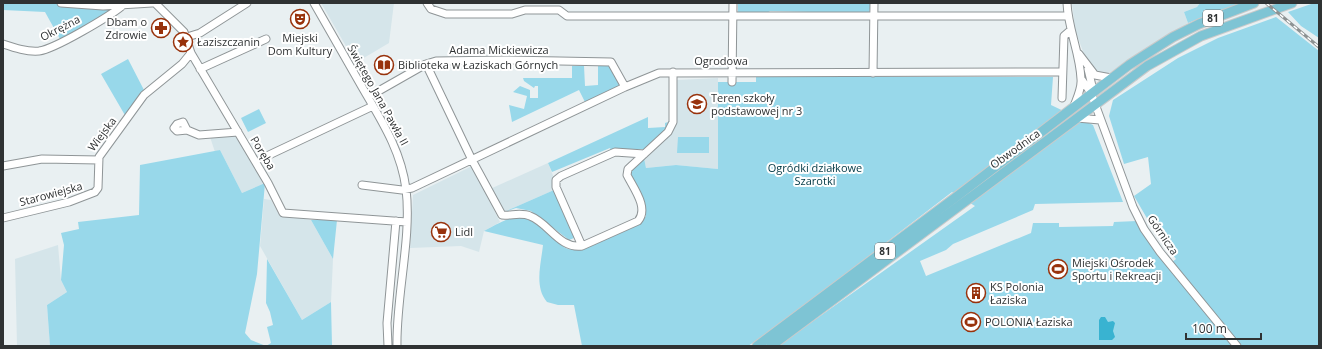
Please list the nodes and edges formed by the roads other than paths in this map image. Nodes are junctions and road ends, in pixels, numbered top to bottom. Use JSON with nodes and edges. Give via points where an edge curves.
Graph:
{"nodes":[{"id":1,"x":61,"y":3,"type":"edge"},
{"id":2,"x":152,"y":3,"type":"edge"},
{"id":3,"x":155,"y":3,"type":"edge"},
{"id":4,"x":247,"y":3,"type":"edge"},
{"id":5,"x":314,"y":3,"type":"edge"},
{"id":6,"x":428,"y":3,"type":"edge"},
{"id":7,"x":733,"y":3,"type":"edge"},
{"id":8,"x":874,"y":3,"type":"edge"},
{"id":9,"x":1067,"y":3,"type":"edge"},
{"id":10,"x":1254,"y":3,"type":"edge"},
{"id":11,"x":1292,"y":3,"type":"edge"},
{"id":12,"x":140,"y":4,"type":"edge"},
{"id":13,"x":126,"y":5,"type":"edge"},
{"id":14,"x":558,"y":6,"type":"edge"},
{"id":15,"x":733,"y":15,"type":"junction"},
{"id":16,"x":874,"y":15,"type":"junction"},
{"id":17,"x":1068,"y":16,"type":"junction"},
{"id":18,"x":1071,"y":30,"type":"junction"},
{"id":19,"x":187,"y":37,"type":"junction"},
{"id":20,"x":266,"y":39,"type":"dead end"},
{"id":21,"x":3,"y":44,"type":"edge"},
{"id":22,"x":1077,"y":50,"type":"junction"},
{"id":23,"x":191,"y":53,"type":"junction"},
{"id":24,"x":426,"y":64,"type":"junction"},
{"id":25,"x":1088,"y":68,"type":"junction"},
{"id":26,"x":200,"y":69,"type":"junction"},
{"id":27,"x":673,"y":72,"type":"junction"},
{"id":28,"x":732,"y":72,"type":"junction"},
{"id":29,"x":1062,"y":72,"type":"junction"},
{"id":30,"x":874,"y":73,"type":"junction"},
{"id":31,"x":1111,"y":78,"type":"junction"},
{"id":32,"x":1082,"y":80,"type":"junction"},
{"id":33,"x":732,"y":82,"type":"dead end"},
{"id":34,"x":625,"y":87,"type":"junction"},
{"id":35,"x":1092,"y":92,"type":"junction"},
{"id":36,"x":368,"y":97,"type":"junction"},
{"id":37,"x":1062,"y":98,"type":"dead end"},
{"id":38,"x":1096,"y":104,"type":"junction"},
{"id":39,"x":373,"y":106,"type":"junction"},
{"id":40,"x":1074,"y":106,"type":"junction"},
{"id":41,"x":1077,"y":118,"type":"junction"},
{"id":42,"x":1100,"y":120,"type":"junction"},
{"id":43,"x":187,"y":130,"type":"dead end"},
{"id":44,"x":238,"y":132,"type":"junction"},
{"id":45,"x":644,"y":154,"type":"junction"},
{"id":46,"x":269,"y":155,"type":"dead end"},
{"id":47,"x":99,"y":160,"type":"junction"},
{"id":48,"x":472,"y":160,"type":"junction"},
{"id":49,"x":3,"y":166,"type":"edge"},
{"id":50,"x":362,"y":185,"type":"dead end"},
{"id":51,"x":406,"y":190,"type":"junction"},
{"id":52,"x":3,"y":218,"type":"edge"},
{"id":53,"x":396,"y":221,"type":"junction"},
{"id":54,"x":407,"y":222,"type":"junction"},
{"id":55,"x":582,"y":246,"type":"junction"},
{"id":56,"x":388,"y":346,"type":"edge"},
{"id":57,"x":397,"y":346,"type":"edge"},
{"id":58,"x":757,"y":346,"type":"edge"},
{"id":59,"x":771,"y":346,"type":"edge"},
{"id":60,"x":1236,"y":346,"type":"edge"}],
"edges":[{"from":1,"to":13,"type":"street"},
{"from":2,"to":12,"type":"street"},
{"from":3,"to":19,"type":"street","name":"Poręba"},
{"from":4,"to":19,"type":"street","via":[[200,33]]},
{"from":5,"to":36,"type":"street","name":"Świętego Jana Pawła II"},
{"from":6,"to":14,"type":"street","via":[[431,8],[446,14],[512,14]]},
{"from":7,"to":15,"type":"street"},
{"from":8,"to":16,"type":"street"},
{"from":9,"to":17,"type":"street"},
{"from":10,"to":31,"type":"main road","name":"Obwodnica","number":"81","via":[[1205,21],[1178,35]]},
{"from":11,"to":38,"type":"main road","name":"Obwodnica","number":"81","via":[[1217,29],[1185,44],[1147,66]]},
{"from":12,"to":13,"type":"street"},
{"from":13,"to":21,"type":"street","name":"Okrężna","via":[[49,49],[27,50]]},
{"from":14,"to":15,"type":"street","via":[[567,16]]},
{"from":15,"to":16,"type":"street"},
{"from":15,"to":28,"type":"street"},
{"from":16,"to":17,"type":"street"},
{"from":16,"to":30,"type":"street"},
{"from":17,"to":18,"type":"street"},
{"from":18,"to":22,"type":"street"},
{"from":18,"to":29,"type":"street","via":[[1064,36]]},
{"from":19,"to":23,"type":"street","name":"Poręba"},
{"from":20,"to":26,"type":"street"},
{"from":22,"to":25,"type":"street"},
{"from":22,"to":32,"type":"street"},
{"from":23,"to":26,"type":"street","name":"Poręba"},
{"from":23,"to":47,"type":"street","name":"Wiejska","via":[[182,64],[144,95]]},
{"from":24,"to":34,"type":"street","name":"Adama Mickiewicza","via":[[436,61],[505,60],[611,62]]},
{"from":24,"to":36,"type":"street","name":"Adama Mickiewicza"},
{"from":24,"to":48,"type":"street"},
{"from":25,"to":31,"type":"street","via":[[1097,77]]},
{"from":25,"to":35,"type":"street"},
{"from":26,"to":44,"type":"street","name":"Poręba"},
{"from":27,"to":28,"type":"street","name":"Ogrodowa"},
{"from":27,"to":34,"type":"street","name":"Ogrodowa","via":[[657,74]]},
{"from":27,"to":45,"type":"street","via":[[673,122],[668,132]]},
{"from":28,"to":30,"type":"street","name":"Ogrodowa"},
{"from":28,"to":33,"type":"street"},
{"from":29,"to":30,"type":"street","name":"Ogrodowa"},
{"from":29,"to":37,"type":"street"},
{"from":31,"to":35,"type":"main road","name":"Obwodnica","number":"81"},
{"from":32,"to":35,"type":"street"},
{"from":32,"to":40,"type":"street"},
{"from":34,"to":48,"type":"street","name":"Ogrodowa"},
{"from":35,"to":38,"type":"street","name":"Górnicza"},
{"from":35,"to":40,"type":"main road","name":"Obwodnica","number":"81"},
{"from":36,"to":39,"type":"street","name":"Świętego Jana Pawła II"},
{"from":38,"to":41,"type":"main road","name":"Obwodnica","number":"81"},
{"from":38,"to":42,"type":"street","name":"Górnicza"},
{"from":39,"to":46,"type":"street"},
{"from":39,"to":51,"type":"street","name":"Świętego Jana Pawła II","via":[[395,146]]},
{"from":40,"to":58,"type":"main road","name":"Obwodnica","number":"81"},
{"from":41,"to":42,"type":"street"},
{"from":41,"to":59,"type":"main road","name":"Obwodnica","number":"81"},
{"from":42,"to":60,"type":"street","name":"Górnicza","via":[[1144,229]]},
{"from":43,"to":44,"type":"street","via":[[199,135]]},
{"from":44,"to":53,"type":"street","name":"Poręba","via":[[283,213]]},
{"from":45,"to":55,"type":"street","via":[[630,166],[627,174],[643,209],[638,222]]},
{"from":45,"to":55,"type":"street","via":[[615,152],[556,180],[556,187]]},
{"from":47,"to":49,"type":"street","name":"Wiejska","via":[[42,159]]},
{"from":47,"to":52,"type":"street","name":"Starowiejska","via":[[98,188],[95,192],[69,202]]},
{"from":48,"to":51,"type":"street","name":"Ogrodowa"},
{"from":48,"to":55,"type":"street","via":[[502,215],[532,216],[567,245]]},
{"from":50,"to":51,"type":"street"},
{"from":51,"to":54,"type":"street","name":"Świętego Jana Pawła II"},
{"from":53,"to":54,"type":"street","name":"Poręba"},
{"from":53,"to":56,"type":"street","via":[[387,323]]},
{"from":54,"to":57,"type":"street","name":"Świętego Jana Pawła II"}]}
